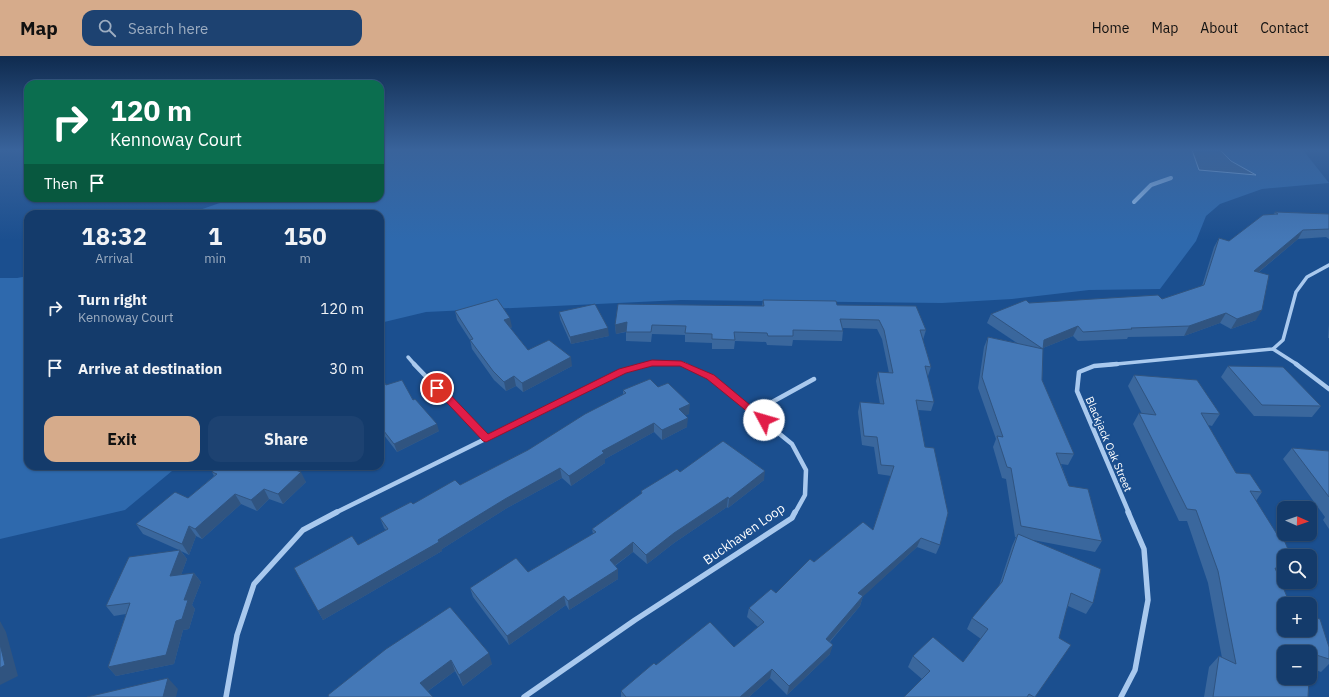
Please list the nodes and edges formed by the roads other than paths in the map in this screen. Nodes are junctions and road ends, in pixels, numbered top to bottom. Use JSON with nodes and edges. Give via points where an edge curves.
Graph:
{"nodes":[{"id":1,"x":1329,"y":265,"type":"edge"},
{"id":2,"x":1273,"y":349,"type":"junction"},
{"id":3,"x":408,"y":357,"type":"dead end"},
{"id":4,"x":814,"y":379,"type":"dead end"},
{"id":5,"x":1329,"y":390,"type":"edge"},
{"id":6,"x":754,"y":412,"type":"junction"},
{"id":7,"x":486,"y":439,"type":"junction"},
{"id":8,"x":226,"y":697,"type":"edge"},
{"id":9,"x":524,"y":697,"type":"edge"},
{"id":10,"x":1121,"y":697,"type":"edge"}],
"edges":[{"from":1,"to":2,"type":"street","via":[[1307,277],[1296,292],[1283,340]]},
{"from":2,"to":5,"type":"street"},
{"from":2,"to":10,"type":"street","name":"Blackjack Oak Street","via":[[1094,366],[1079,372],[1077,391],[1144,549],[1148,600],[1135,670]]},
{"from":3,"to":7,"type":"street"},
{"from":4,"to":6,"type":"street"},
{"from":6,"to":7,"type":"street","name":"Buckhaven Loop","via":[[710,377],[681,364],[652,363],[622,371]]},
{"from":6,"to":9,"type":"street","name":"Buckhaven Loop","via":[[792,444],[806,470],[805,494],[792,518],[634,620]]},
{"from":7,"to":8,"type":"street","name":"Buckhaven Loop","via":[[303,530],[254,584],[237,634]]}]}
